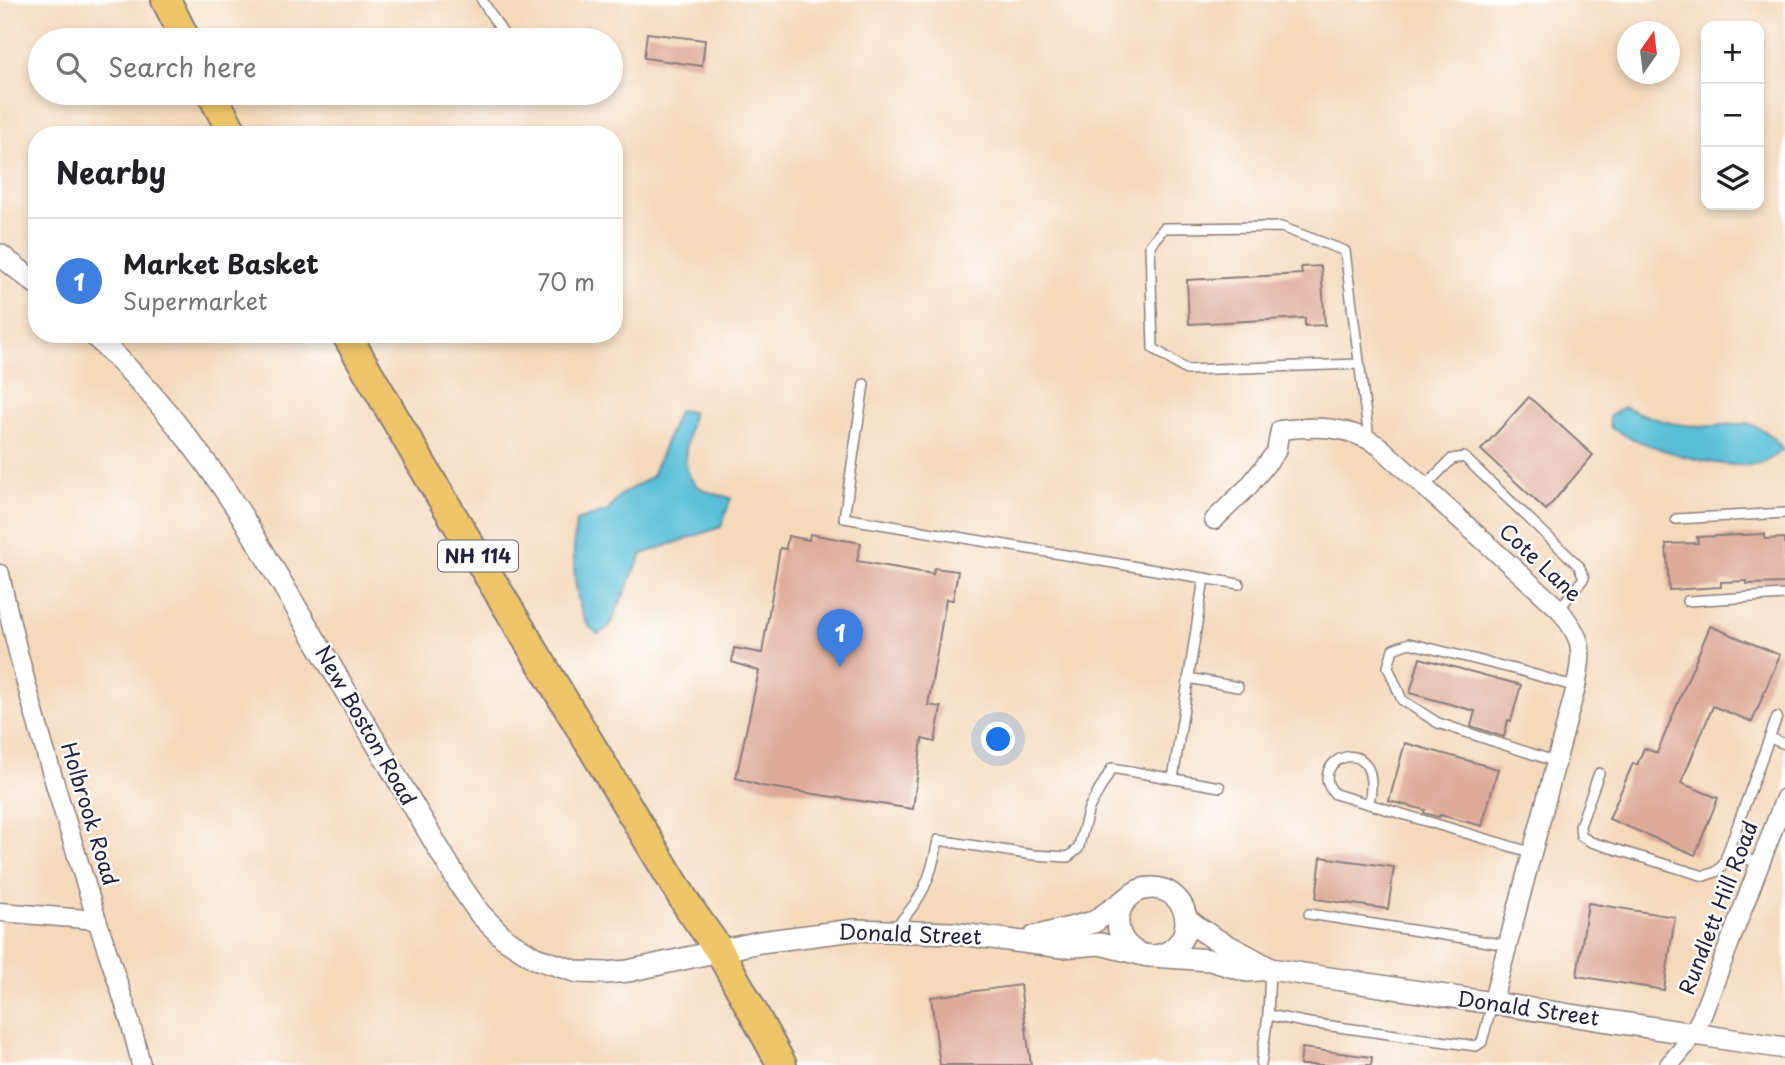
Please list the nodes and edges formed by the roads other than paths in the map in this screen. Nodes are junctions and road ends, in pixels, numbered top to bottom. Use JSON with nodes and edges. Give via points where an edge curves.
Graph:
{"nodes":[{"id":1,"x":166,"y":0,"type":"edge"},
{"id":2,"x":482,"y":0,"type":"edge"},
{"id":3,"x":180,"y":28,"type":"edge"},
{"id":4,"x":500,"y":28,"type":"edge"},
{"id":5,"x":218,"y":105,"type":"edge"},
{"id":6,"x":229,"y":126,"type":"edge"},
{"id":7,"x":0,"y":255,"type":"edge"},
{"id":8,"x":28,"y":278,"type":"edge"},
{"id":9,"x":102,"y":343,"type":"edge"},
{"id":10,"x":351,"y":343,"type":"edge"},
{"id":11,"x":1359,"y":364,"type":"junction"},
{"id":12,"x":864,"y":384,"type":"dead end"},
{"id":13,"x":1368,"y":439,"type":"junction"},
{"id":14,"x":1424,"y":487,"type":"junction"},
{"id":15,"x":1785,"y":513,"type":"edge"},
{"id":16,"x":1676,"y":519,"type":"dead end"},
{"id":17,"x":1214,"y":520,"type":"dead end"},
{"id":18,"x":0,"y":574,"type":"edge"},
{"id":19,"x":1205,"y":578,"type":"junction"},
{"id":20,"x":1239,"y":584,"type":"dead end"},
{"id":21,"x":1785,"y":595,"type":"edge"},
{"id":22,"x":1687,"y":601,"type":"dead end"},
{"id":23,"x":1559,"y":609,"type":"junction"},
{"id":24,"x":1188,"y":678,"type":"junction"},
{"id":25,"x":1238,"y":687,"type":"dead end"},
{"id":26,"x":1576,"y":687,"type":"junction"},
{"id":27,"x":1777,"y":717,"type":"dead end"},
{"id":28,"x":1770,"y":738,"type":"junction"},
{"id":29,"x":1785,"y":744,"type":"edge"},
{"id":30,"x":1557,"y":762,"type":"junction"},
{"id":31,"x":1599,"y":773,"type":"dead end"},
{"id":32,"x":1173,"y":779,"type":"junction"},
{"id":33,"x":1220,"y":787,"type":"dead end"},
{"id":34,"x":1785,"y":798,"type":"edge"},
{"id":35,"x":1369,"y":804,"type":"junction"},
{"id":36,"x":1728,"y":851,"type":"junction"},
{"id":37,"x":1533,"y":853,"type":"junction"},
{"id":38,"x":1760,"y":864,"type":"junction"},
{"id":39,"x":1128,"y":898,"type":"junction"},
{"id":40,"x":0,"y":912,"type":"edge"},
{"id":41,"x":1309,"y":914,"type":"dead end"},
{"id":42,"x":1186,"y":918,"type":"junction"},
{"id":43,"x":97,"y":920,"type":"junction"},
{"id":44,"x":893,"y":930,"type":"junction"},
{"id":45,"x":1018,"y":941,"type":"junction"},
{"id":46,"x":1509,"y":945,"type":"junction"},
{"id":47,"x":719,"y":950,"type":"junction"},
{"id":48,"x":1146,"y":955,"type":"junction"},
{"id":49,"x":1270,"y":969,"type":"junction"},
{"id":50,"x":1492,"y":1004,"type":"junction"},
{"id":51,"x":1268,"y":1015,"type":"junction"},
{"id":52,"x":1692,"y":1033,"type":"junction"},
{"id":53,"x":1785,"y":1048,"type":"edge"},
{"id":54,"x":141,"y":1065,"type":"edge"},
{"id":55,"x":782,"y":1065,"type":"edge"},
{"id":56,"x":1261,"y":1065,"type":"edge"},
{"id":57,"x":1669,"y":1065,"type":"edge"}],
"edges":[{"from":1,"to":3,"type":"main road"},
{"from":2,"to":4,"type":"lane"},
{"from":5,"to":6,"type":"main road"},
{"from":7,"to":8,"type":"street"},
{"from":9,"to":47,"type":"street","name":"New Boston Road","via":[[143,384],[211,468],[440,854],[480,914],[504,938],[535,958],[578,972],[628,971]]},
{"from":10,"to":47,"type":"main road","number":"NH 114","via":[[684,899]]},
{"from":11,"to":11,"type":"lane","via":[[1345,251],[1281,227],[1164,228],[1150,245],[1153,348],[1186,370]]},
{"from":11,"to":13,"type":"lane"},
{"from":12,"to":19,"type":"lane","via":[[844,518]]},
{"from":13,"to":14,"type":"street","name":"Cote Lane"},
{"from":13,"to":17,"type":"street","name":"Cote Lane","via":[[1326,426],[1280,429],[1276,452]]},
{"from":14,"to":23,"type":"street","name":"Cote Lane"},
{"from":14,"to":23,"type":"lane","via":[[1452,459],[1464,457],[1579,566],[1584,578]]},
{"from":15,"to":16,"type":"lane"},
{"from":18,"to":43,"type":"street","name":"Holbrook Road","via":[[33,709]]},
{"from":19,"to":20,"type":"lane"},
{"from":19,"to":24,"type":"lane"},
{"from":21,"to":22,"type":"lane"},
{"from":23,"to":26,"type":"street","name":"Cote Lane","via":[[1581,647]]},
{"from":24,"to":25,"type":"lane"},
{"from":24,"to":32,"type":"lane"},
{"from":26,"to":30,"type":"street","name":"Cote Lane"},
{"from":26,"to":30,"type":"lane","via":[[1409,643],[1393,649],[1388,667],[1402,700],[1438,723]]},
{"from":27,"to":28,"type":"lane"},
{"from":28,"to":29,"type":"lane"},
{"from":28,"to":36,"type":"lane"},
{"from":30,"to":37,"type":"street","name":"Cote Lane"},
{"from":31,"to":36,"type":"lane","via":[[1580,826],[1581,835],[1591,842],[1704,876],[1723,865]]},
{"from":32,"to":33,"type":"lane"},
{"from":32,"to":44,"type":"lane","via":[[1112,768],[1089,808],[1078,849],[1068,857],[938,840],[927,885]]},
{"from":34,"to":38,"type":"street","name":"Rundlett Hill Road"},
{"from":35,"to":35,"type":"lane","via":[[1329,788],[1330,766],[1338,759],[1361,760],[1369,766],[1373,777]]},
{"from":35,"to":37,"type":"lane"},
{"from":36,"to":38,"type":"lane"},
{"from":37,"to":46,"type":"street","name":"Cote Lane"},
{"from":38,"to":52,"type":"street","name":"Rundlett Hill Road"},
{"from":39,"to":42,"type":"street","name":"Donald Street","via":[[1137,891],[1159,888],[1178,900]]},
{"from":39,"to":45,"type":"street","name":"Donald Street","via":[[1094,922]]},
{"from":39,"to":48,"type":"street","via":[[1121,907],[1119,929],[1130,948]]},
{"from":40,"to":43,"type":"street"},
{"from":41,"to":46,"type":"lane"},
{"from":42,"to":48,"type":"street","via":[[1181,942],[1173,950]]},
{"from":42,"to":49,"type":"street","name":"Donald Street","via":[[1207,936]]},
{"from":43,"to":54,"type":"street","name":"Holbrook Road"},
{"from":44,"to":45,"type":"street","name":"Donald Street"},
{"from":44,"to":47,"type":"street","name":"Donald Street","via":[[830,932]]},
{"from":45,"to":48,"type":"street","name":"Donald Street","via":[[1062,947],[1100,944]]},
{"from":46,"to":50,"type":"street","name":"Cote Lane"},
{"from":47,"to":55,"type":"main road","number":"NH 114"},
{"from":48,"to":49,"type":"street","name":"Donald Street","via":[[1210,960],[1247,971]]},
{"from":49,"to":50,"type":"street","name":"Donald Street"},
{"from":49,"to":51,"type":"lane"},
{"from":50,"to":51,"type":"lane","via":[[1482,1042],[1476,1046]]},
{"from":50,"to":52,"type":"street","name":"Donald Street"},
{"from":51,"to":56,"type":"lane"},
{"from":52,"to":53,"type":"street","name":"Donald Street"},
{"from":52,"to":57,"type":"street","name":"Rundlett Hill Road"}]}
